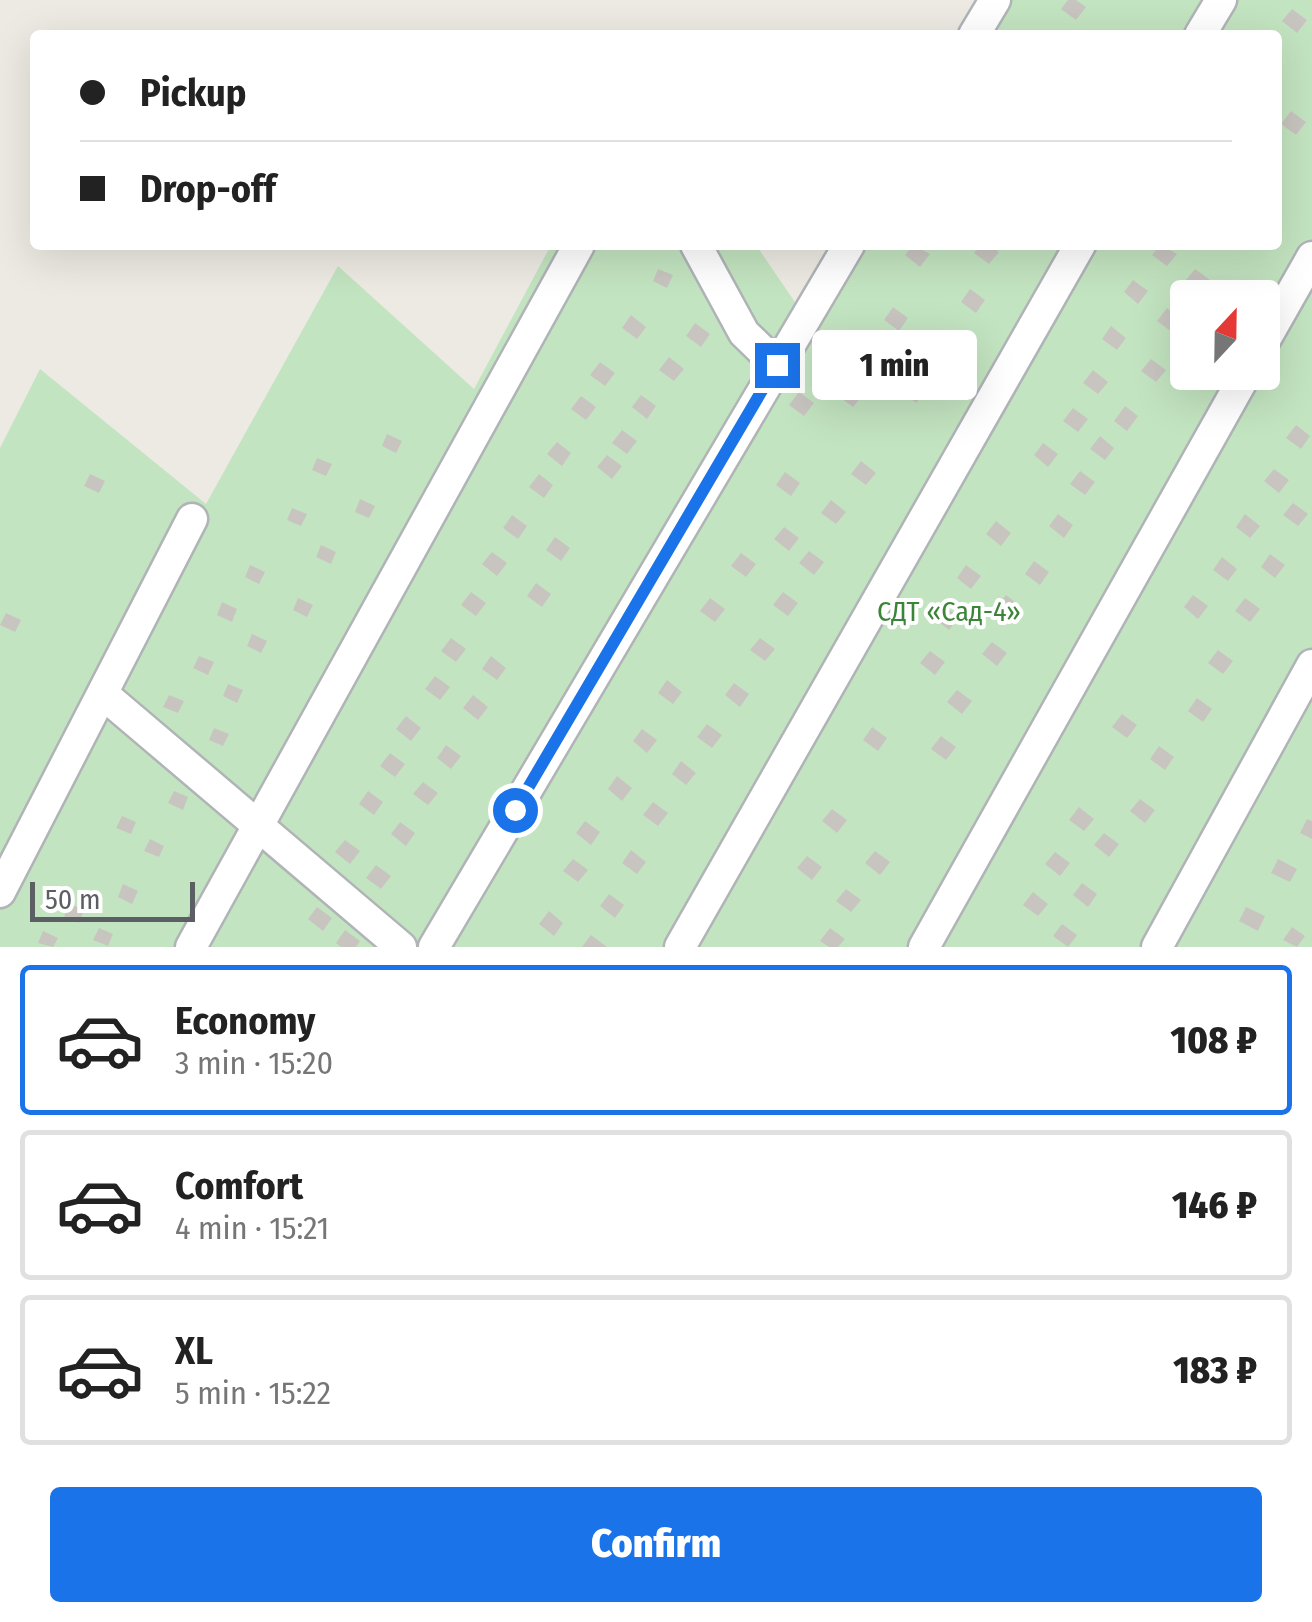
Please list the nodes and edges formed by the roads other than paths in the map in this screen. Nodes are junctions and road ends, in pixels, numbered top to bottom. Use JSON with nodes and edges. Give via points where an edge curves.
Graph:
{"nodes":[{"id":1,"x":995,"y":0,"type":"edge"},
{"id":2,"x":1220,"y":0,"type":"edge"},
{"id":3,"x":977,"y":30,"type":"edge"},
{"id":4,"x":1203,"y":30,"type":"edge"},
{"id":5,"x":576,"y":250,"type":"edge"},
{"id":6,"x":699,"y":250,"type":"edge"},
{"id":7,"x":846,"y":250,"type":"edge"},
{"id":8,"x":1077,"y":250,"type":"edge"},
{"id":9,"x":1312,"y":257,"type":"edge"},
{"id":10,"x":1280,"y":313,"type":"edge"},
{"id":11,"x":777,"y":365,"type":"junction"},
{"id":12,"x":1237,"y":390,"type":"edge"},
{"id":13,"x":192,"y":520,"type":"dead end"},
{"id":14,"x":1312,"y":666,"type":"edge"},
{"id":15,"x":103,"y":694,"type":"junction"},
{"id":16,"x":256,"y":824,"type":"junction"},
{"id":17,"x":0,"y":892,"type":"edge"},
{"id":18,"x":191,"y":947,"type":"edge"},
{"id":19,"x":401,"y":947,"type":"edge"},
{"id":20,"x":434,"y":947,"type":"edge"},
{"id":21,"x":680,"y":947,"type":"edge"},
{"id":22,"x":924,"y":947,"type":"edge"},
{"id":23,"x":1157,"y":947,"type":"edge"}],
"edges":[{"from":1,"to":3,"type":"street"},
{"from":2,"to":4,"type":"street"},
{"from":5,"to":16,"type":"street"},
{"from":6,"to":11,"type":"street","via":[[744,334]]},
{"from":7,"to":11,"type":"street"},
{"from":8,"to":21,"type":"street"},
{"from":9,"to":10,"type":"street"},
{"from":11,"to":20,"type":"street"},
{"from":12,"to":22,"type":"street"},
{"from":13,"to":15,"type":"street"},
{"from":14,"to":23,"type":"street"},
{"from":15,"to":16,"type":"street"},
{"from":15,"to":17,"type":"street"},
{"from":16,"to":18,"type":"street"},
{"from":16,"to":19,"type":"street"}]}
